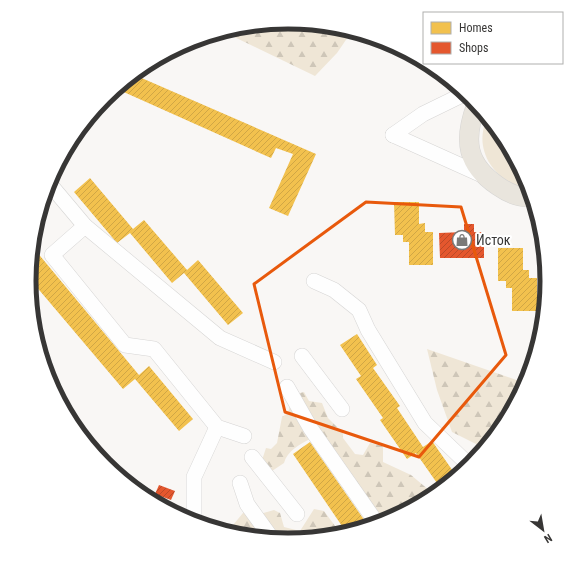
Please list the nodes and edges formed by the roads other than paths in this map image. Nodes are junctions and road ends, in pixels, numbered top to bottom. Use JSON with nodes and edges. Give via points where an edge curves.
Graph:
{"nodes":[{"id":1,"x":459,"y":96,"type":"edge"},
{"id":2,"x":474,"y":112,"type":"edge"},
{"id":3,"x":484,"y":176,"type":"junction"},
{"id":4,"x":54,"y":188,"type":"edge"},
{"id":5,"x":509,"y":194,"type":"junction"},
{"id":6,"x":524,"y":196,"type":"edge"},
{"id":7,"x":527,"y":203,"type":"edge"},
{"id":8,"x":86,"y":226,"type":"junction"},
{"id":9,"x":314,"y":281,"type":"dead end"},
{"id":10,"x":302,"y":356,"type":"dead end"},
{"id":11,"x":274,"y":362,"type":"dead end"},
{"id":12,"x":287,"y":387,"type":"dead end"},
{"id":13,"x":342,"y":410,"type":"dead end"},
{"id":14,"x":217,"y":427,"type":"junction"},
{"id":15,"x":244,"y":436,"type":"dead end"},
{"id":16,"x":252,"y":457,"type":"dead end"},
{"id":17,"x":464,"y":460,"type":"edge"},
{"id":18,"x":240,"y":483,"type":"dead end"},
{"id":19,"x":297,"y":514,"type":"dead end"},
{"id":20,"x":194,"y":515,"type":"edge"},
{"id":21,"x":373,"y":518,"type":"edge"},
{"id":22,"x":267,"y":532,"type":"edge"}],
"edges":[{"from":1,"to":3,"type":"street","via":[[423,114],[393,135]]},
{"from":2,"to":3,"type":"main road","via":[[470,122],[469,142],[474,160]]},
{"from":3,"to":5,"type":"main road"},
{"from":4,"to":8,"type":"street"},
{"from":5,"to":6,"type":"main road"},
{"from":5,"to":7,"type":"main road"},
{"from":8,"to":11,"type":"street","via":[[220,338]]},
{"from":8,"to":14,"type":"street","via":[[52,255],[125,345],[154,349]]},
{"from":9,"to":17,"type":"street","via":[[334,290],[359,310],[368,330],[426,423]]},
{"from":10,"to":13,"type":"street"},
{"from":12,"to":21,"type":"street","via":[[311,429]]},
{"from":14,"to":15,"type":"street"},
{"from":14,"to":20,"type":"street","via":[[194,477]]},
{"from":16,"to":19,"type":"street"},
{"from":18,"to":22,"type":"street","via":[[247,504]]}]}
